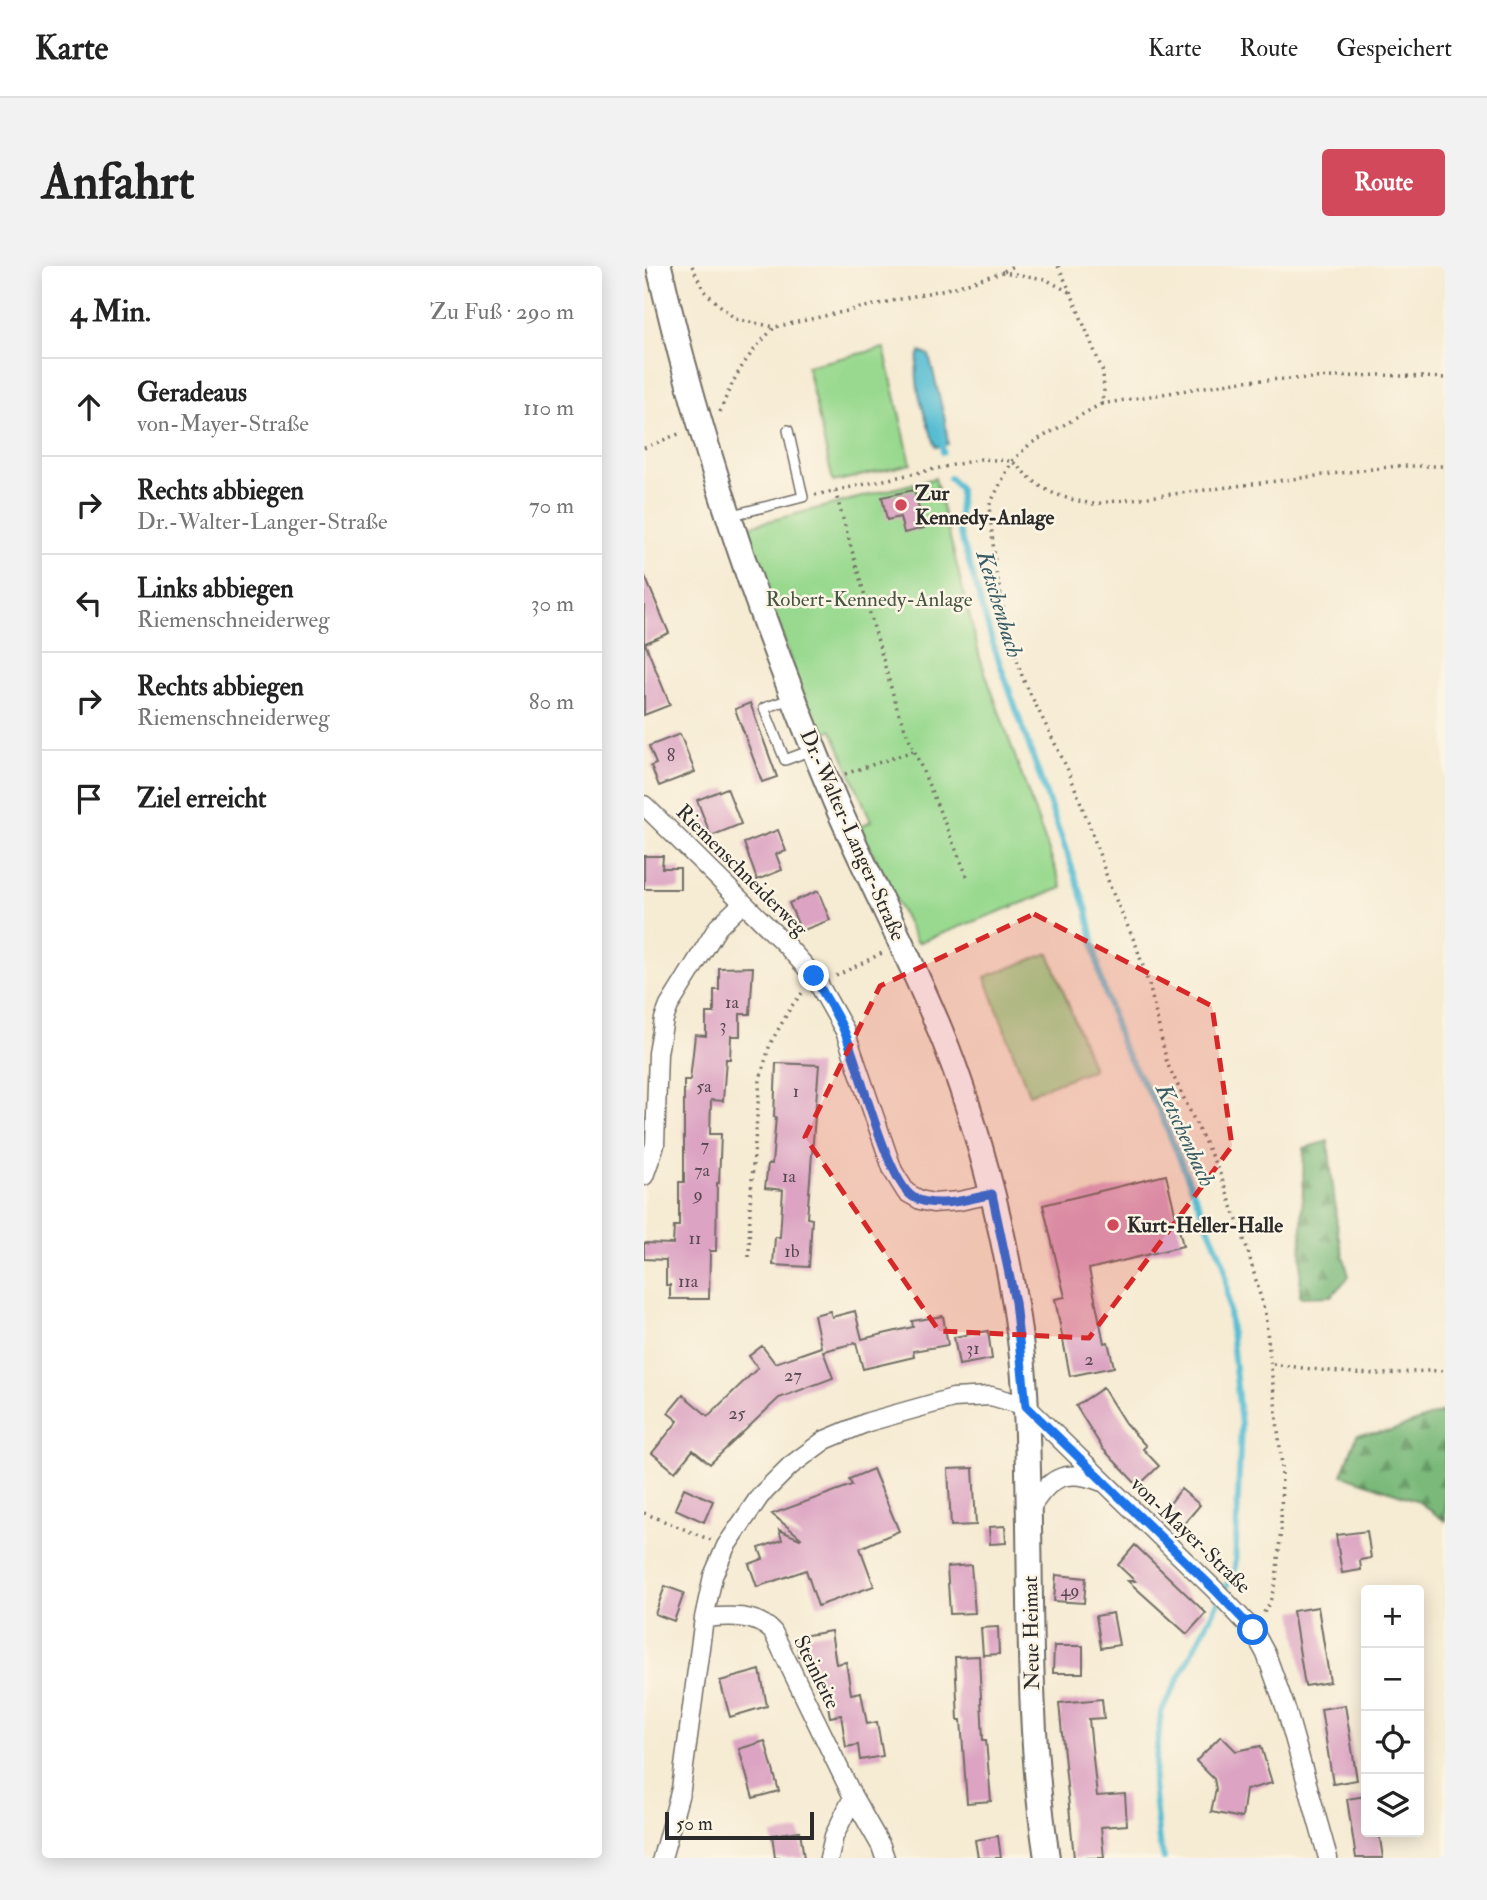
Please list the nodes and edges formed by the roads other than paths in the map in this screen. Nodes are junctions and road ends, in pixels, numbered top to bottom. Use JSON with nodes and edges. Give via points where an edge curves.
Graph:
{"nodes":[{"id":1,"x":659,"y":266,"type":"edge"},
{"id":2,"x":788,"y":430,"type":"dead end"},
{"id":3,"x":727,"y":517,"type":"junction"},
{"id":4,"x":644,"y":805,"type":"edge"},
{"id":5,"x":743,"y":904,"type":"junction"},
{"id":6,"x":644,"y":1176,"type":"edge"},
{"id":7,"x":992,"y":1194,"type":"junction"},
{"id":8,"x":1026,"y":1406,"type":"junction"},
{"id":9,"x":1103,"y":1483,"type":"junction"},
{"id":10,"x":1029,"y":1511,"type":"junction"},
{"id":11,"x":704,"y":1618,"type":"junction"},
{"id":12,"x":853,"y":1797,"type":"junction"},
{"id":13,"x":662,"y":1858,"type":"edge"},
{"id":14,"x":829,"y":1858,"type":"edge"},
{"id":15,"x":885,"y":1858,"type":"edge"},
{"id":16,"x":1046,"y":1858,"type":"edge"},
{"id":17,"x":1328,"y":1858,"type":"edge"}],
"edges":[{"from":1,"to":3,"type":"street","name":"Dr.-Walter-Langer-Straße"},
{"from":2,"to":3,"type":"lane","via":[[803,497]]},
{"from":3,"to":7,"type":"street","name":"Dr.-Walter-Langer-Straße","via":[[827,782],[941,1031]]},
{"from":4,"to":5,"type":"street","name":"Riemenschneiderweg"},
{"from":5,"to":6,"type":"street","via":[[718,927],[664,1019],[658,1053],[655,1145]]},
{"from":5,"to":7,"type":"street","name":"Riemenschneiderweg","via":[[814,976],[845,1031],[893,1171],[906,1192],[933,1203]]},
{"from":7,"to":8,"type":"street","name":"Dr.-Walter-Langer-Straße","via":[[1015,1302]]},
{"from":8,"to":9,"type":"street","name":"von-Mayer-Straße"},
{"from":8,"to":10,"type":"street","name":"Neue Heimat"},
{"from":8,"to":11,"type":"street","via":[[992,1396],[953,1398],[868,1422],[825,1440],[760,1496],[726,1546],[713,1576]]},
{"from":9,"to":10,"type":"street","name":"von-Mayer-Straße","via":[[1086,1476],[1056,1478],[1039,1493]]},
{"from":9,"to":17,"type":"street","name":"von-Mayer-Straße","via":[[1253,1630],[1287,1712]]},
{"from":10,"to":16,"type":"street","name":"Neue Heimat","via":[[1034,1758]]},
{"from":11,"to":12,"type":"street","name":"Steinleite","via":[[740,1616],[773,1632]]},
{"from":11,"to":13,"type":"street","via":[[681,1789]]},
{"from":12,"to":14,"type":"street"},
{"from":12,"to":15,"type":"street","name":"Steinleite"}]}
